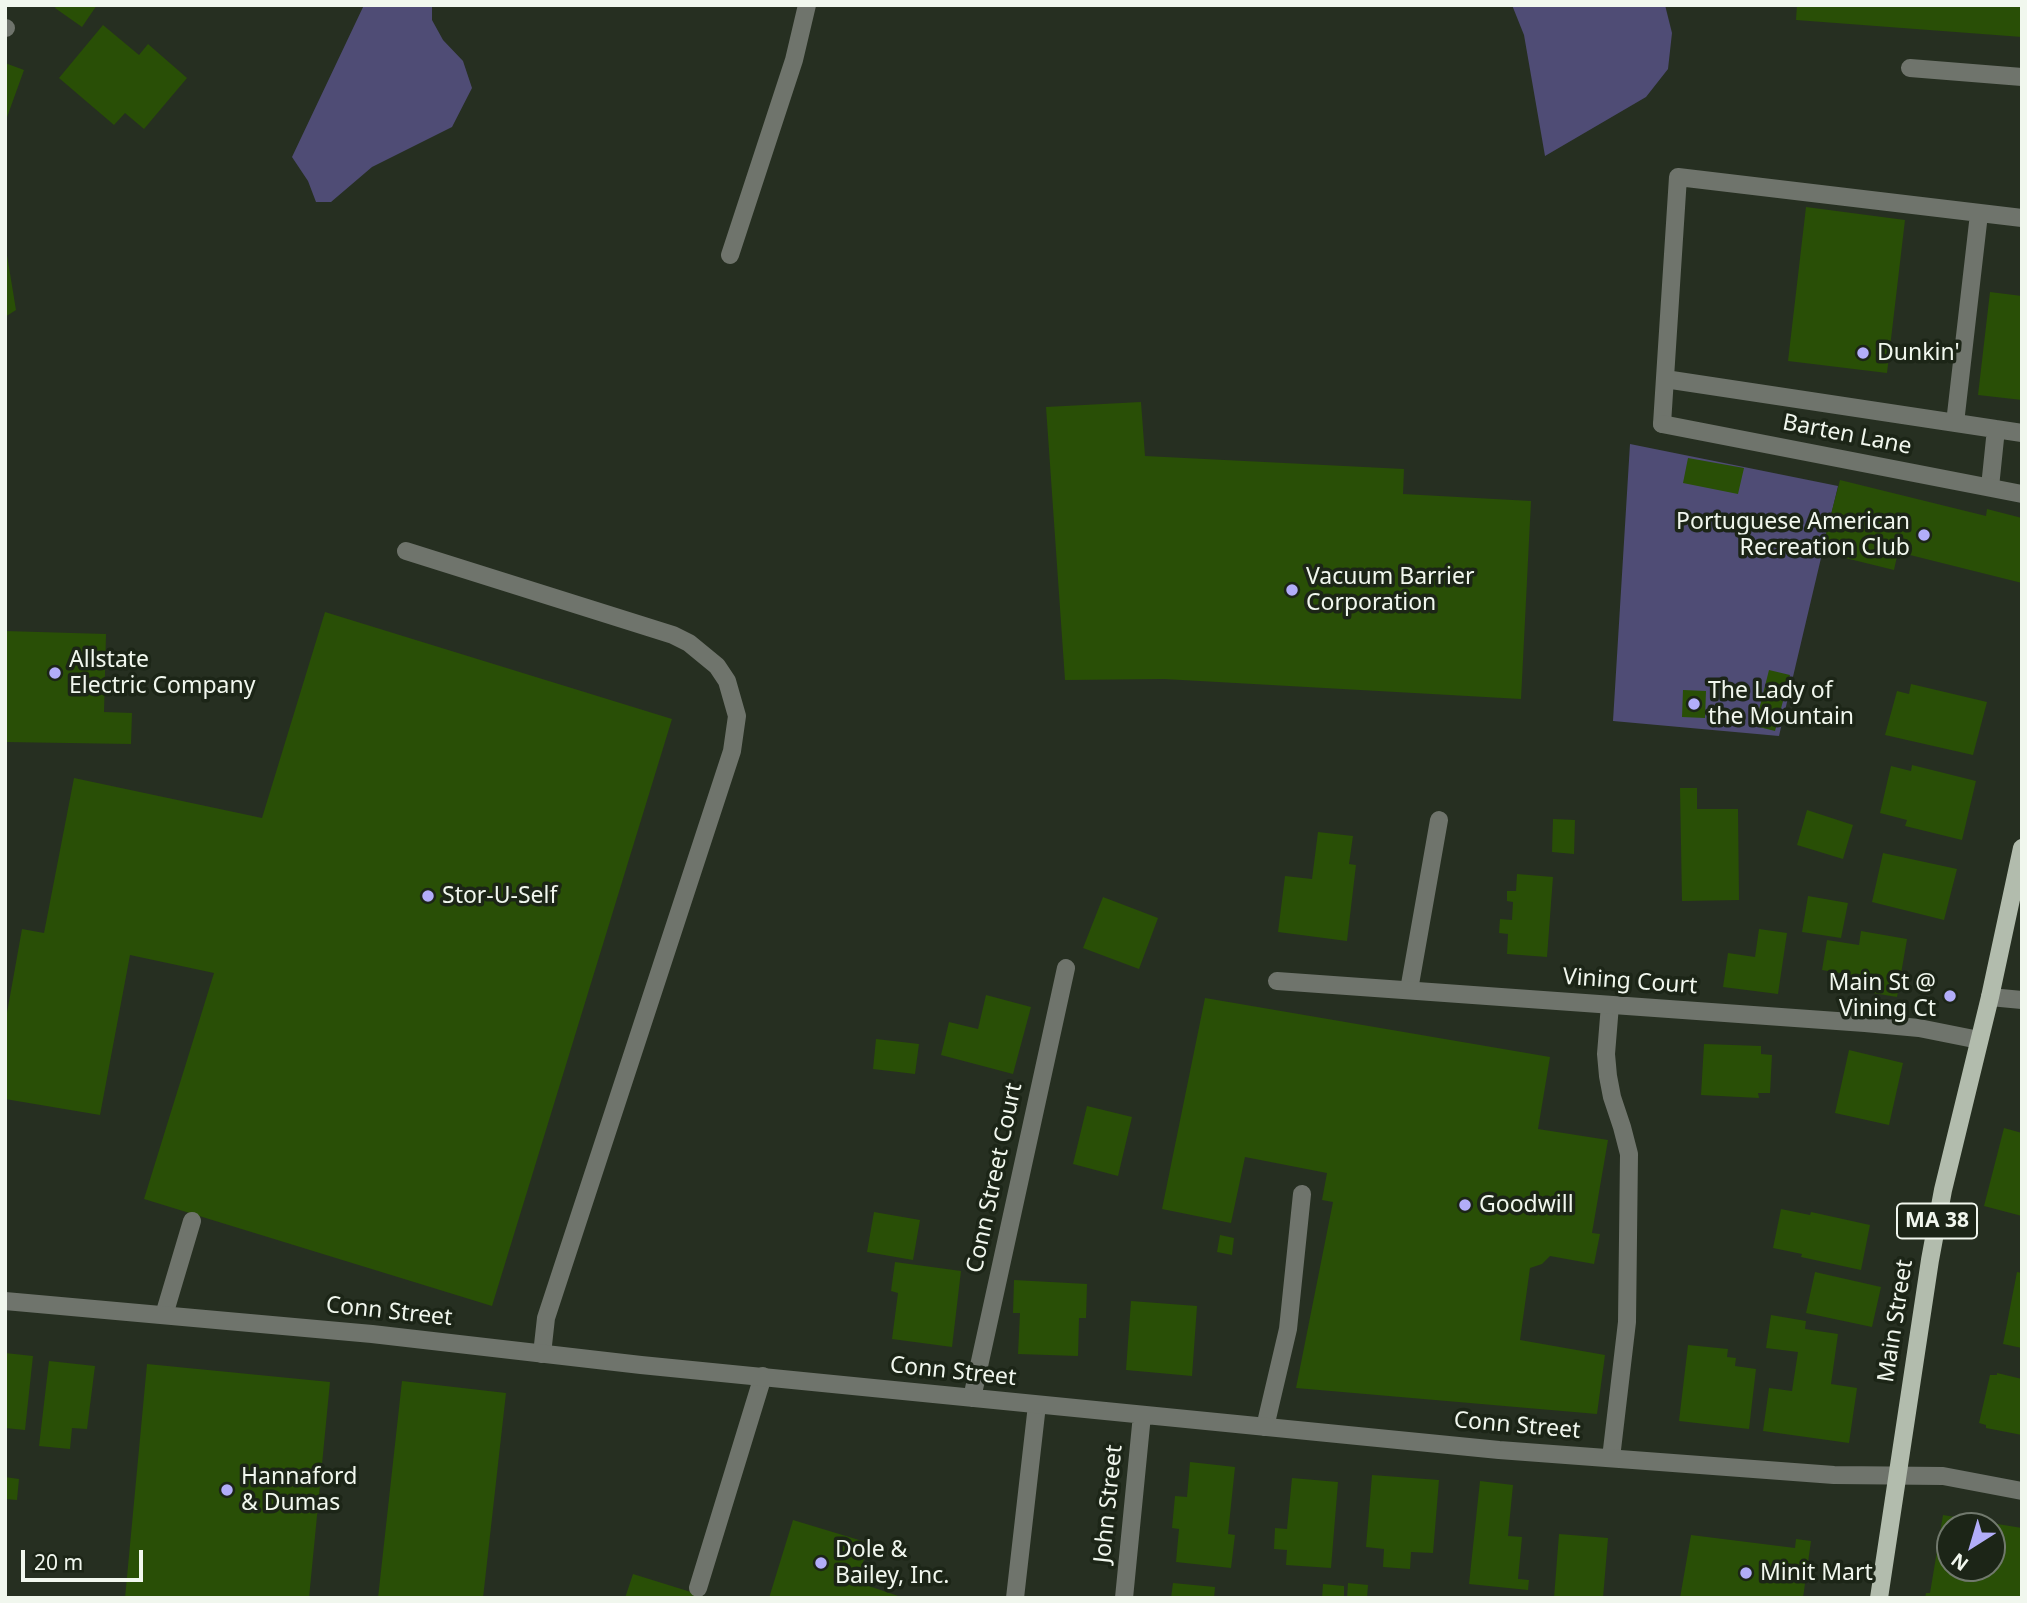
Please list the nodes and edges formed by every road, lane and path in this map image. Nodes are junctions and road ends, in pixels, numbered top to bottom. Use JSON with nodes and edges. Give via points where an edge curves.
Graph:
{"nodes":[{"id":1,"x":807,"y":5,"type":"edge"},
{"id":2,"x":1910,"y":68,"type":"dead end"},
{"id":3,"x":2022,"y":77,"type":"edge"},
{"id":4,"x":1979,"y":214,"type":"junction"},
{"id":5,"x":2022,"y":218,"type":"edge"},
{"id":6,"x":730,"y":255,"type":"dead end"},
{"id":7,"x":1665,"y":379,"type":"junction"},
{"id":8,"x":1955,"y":423,"type":"junction"},
{"id":9,"x":1996,"y":429,"type":"junction"},
{"id":10,"x":2022,"y":433,"type":"edge"},
{"id":11,"x":1990,"y":487,"type":"junction"},
{"id":12,"x":2022,"y":494,"type":"edge"},
{"id":13,"x":406,"y":551,"type":"dead end"},
{"id":14,"x":1439,"y":820,"type":"dead end"},
{"id":15,"x":2022,"y":848,"type":"edge"},
{"id":16,"x":1066,"y":968,"type":"dead end"},
{"id":17,"x":1277,"y":981,"type":"dead end"},
{"id":18,"x":1409,"y":990,"type":"junction"},
{"id":19,"x":1990,"y":997,"type":"junction"},
{"id":20,"x":2022,"y":1000,"type":"edge"},
{"id":21,"x":1610,"y":1005,"type":"junction"},
{"id":22,"x":1979,"y":1040,"type":"junction"},
{"id":23,"x":1302,"y":1194,"type":"dead end"},
{"id":24,"x":192,"y":1221,"type":"dead end"},
{"id":25,"x":5,"y":1301,"type":"edge"},
{"id":26,"x":164,"y":1315,"type":"junction"},
{"id":27,"x":542,"y":1354,"type":"junction"},
{"id":28,"x":763,"y":1376,"type":"junction"},
{"id":29,"x":972,"y":1398,"type":"junction"},
{"id":30,"x":1037,"y":1405,"type":"junction"},
{"id":31,"x":1142,"y":1415,"type":"junction"},
{"id":32,"x":1265,"y":1427,"type":"junction"},
{"id":33,"x":1611,"y":1458,"type":"junction"},
{"id":34,"x":1897,"y":1476,"type":"junction"},
{"id":35,"x":2022,"y":1491,"type":"edge"},
{"id":36,"x":698,"y":1588,"type":"dead end"},
{"id":37,"x":1015,"y":1598,"type":"edge"},
{"id":38,"x":1124,"y":1598,"type":"edge"},
{"id":39,"x":1879,"y":1598,"type":"edge"}],
"edges":[{"from":1,"to":6,"type":"street","via":[[794,60]]},
{"from":2,"to":3,"type":"street"},
{"from":4,"to":5,"type":"street"},
{"from":4,"to":7,"type":"street","via":[[1678,177]]},
{"from":4,"to":8,"type":"street"},
{"from":7,"to":8,"type":"street"},
{"from":7,"to":11,"type":"street","name":"Barten Lane","via":[[1662,424]]},
{"from":8,"to":9,"type":"street"},
{"from":9,"to":10,"type":"street"},
{"from":9,"to":11,"type":"street"},
{"from":11,"to":12,"type":"street","name":"Barten Lane"},
{"from":13,"to":27,"type":"street","via":[[690,643],[727,681],[737,716],[732,751],[546,1318]]},
{"from":14,"to":18,"type":"street"},
{"from":15,"to":19,"type":"main road","name":"Main Street","number":"MA 38"},
{"from":16,"to":29,"type":"street","name":"Conn Street Court"},
{"from":17,"to":18,"type":"street","name":"Vining Court"},
{"from":18,"to":21,"type":"street","name":"Vining Court"},
{"from":19,"to":20,"type":"street"},
{"from":19,"to":22,"type":"main road","name":"Main Street","number":"MA 38"},
{"from":21,"to":22,"type":"street","name":"Vining Court","via":[[1919,1028]]},
{"from":21,"to":33,"type":"street","via":[[1608,1076],[1629,1154],[1627,1321]]},
{"from":22,"to":34,"type":"main road","name":"Main Street","number":"MA 38","via":[[1930,1260]]},
{"from":23,"to":32,"type":"street","via":[[1288,1329]]},
{"from":24,"to":26,"type":"street"},
{"from":25,"to":26,"type":"street","name":"Conn Street"},
{"from":26,"to":27,"type":"street","name":"Conn Street"},
{"from":27,"to":28,"type":"street","name":"Conn Street"},
{"from":28,"to":29,"type":"street","name":"Conn Street"},
{"from":28,"to":36,"type":"street"},
{"from":29,"to":30,"type":"street","name":"Conn Street"},
{"from":30,"to":31,"type":"street","name":"Conn Street"},
{"from":30,"to":37,"type":"street"},
{"from":31,"to":32,"type":"street","name":"Conn Street"},
{"from":31,"to":38,"type":"street","name":"John Street"},
{"from":32,"to":33,"type":"street","name":"Conn Street"},
{"from":33,"to":34,"type":"street","name":"Conn Street"},
{"from":34,"to":35,"type":"street","name":"Conn Street","via":[[1954,1477]]},
{"from":34,"to":39,"type":"main road","name":"Main Street","number":"MA 38"}]}
